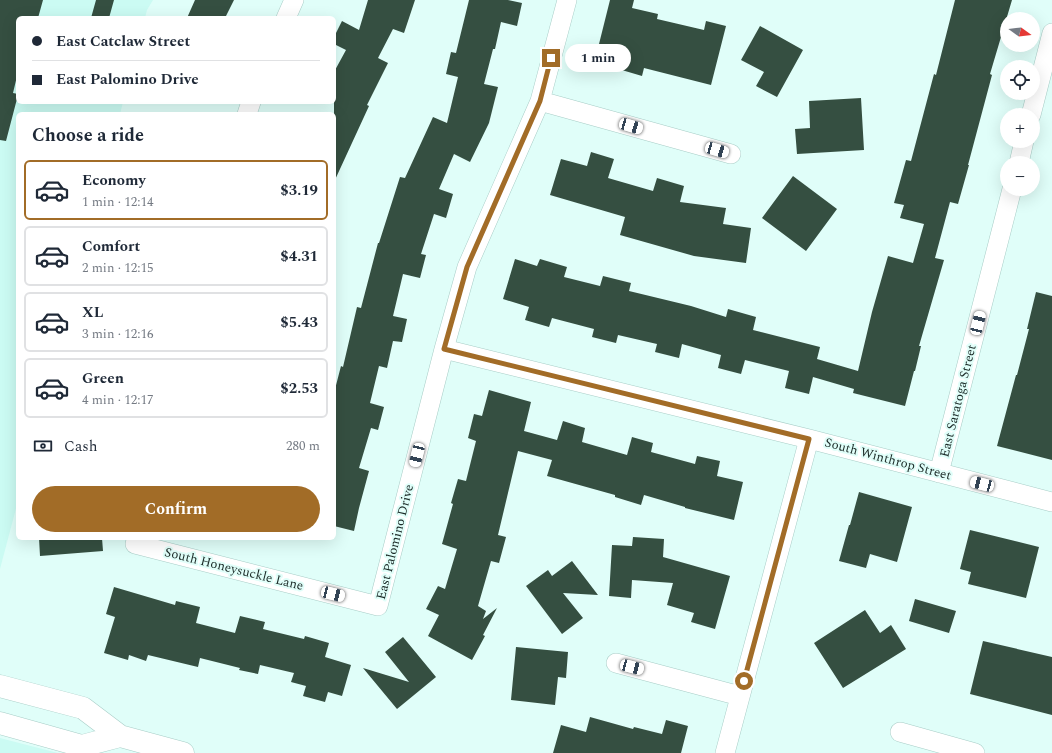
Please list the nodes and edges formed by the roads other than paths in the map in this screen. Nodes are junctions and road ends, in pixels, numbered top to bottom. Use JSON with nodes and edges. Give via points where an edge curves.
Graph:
{"nodes":[{"id":1,"x":294,"y":0,"type":"edge"},
{"id":2,"x":567,"y":0,"type":"edge"},
{"id":3,"x":287,"y":16,"type":"edge"},
{"id":4,"x":1052,"y":33,"type":"edge"},
{"id":5,"x":540,"y":101,"type":"junction"},
{"id":6,"x":1033,"y":108,"type":"edge"},
{"id":7,"x":731,"y":154,"type":"dead end"},
{"id":8,"x":1010,"y":196,"type":"edge"},
{"id":9,"x":444,"y":349,"type":"junction"},
{"id":10,"x":809,"y":439,"type":"junction"},
{"id":11,"x":939,"y":473,"type":"junction"},
{"id":12,"x":1052,"y":502,"type":"edge"},
{"id":13,"x":136,"y":541,"type":"edge"},
{"id":14,"x":378,"y":606,"type":"joint"},
{"id":15,"x":616,"y":663,"type":"dead end"},
{"id":16,"x":6,"y":691,"type":"edge"},
{"id":17,"x":740,"y":696,"type":"junction"},
{"id":18,"x":0,"y":723,"type":"edge"},
{"id":19,"x":900,"y":732,"type":"dead end"},
{"id":20,"x":120,"y":736,"type":"junction"},
{"id":21,"x":183,"y":753,"type":"edge"},
{"id":22,"x":725,"y":753,"type":"edge"},
{"id":23,"x":975,"y":753,"type":"edge"}],
"edges":[{"from":1,"to":3,"type":"street"},
{"from":2,"to":5,"type":"street","name":"East Palomino Drive"},
{"from":4,"to":6,"type":"street"},
{"from":5,"to":7,"type":"street"},
{"from":5,"to":9,"type":"street","name":"East Palomino Drive","via":[[467,267]]},
{"from":8,"to":11,"type":"street","name":"East Saratoga Street"},
{"from":9,"to":10,"type":"street","name":"South Winthrop Street"},
{"from":9,"to":14,"type":"street","name":"East Palomino Drive"},
{"from":10,"to":11,"type":"street","name":"South Winthrop Street"},
{"from":10,"to":17,"type":"street"},
{"from":11,"to":12,"type":"street","name":"South Winthrop Street"},
{"from":13,"to":14,"type":"street","name":"South Honeysuckle Lane"},
{"from":15,"to":17,"type":"street"},
{"from":16,"to":20,"type":"main road","via":[[84,708]]},
{"from":17,"to":22,"type":"street"},
{"from":18,"to":20,"type":"main road","via":[[82,746]]},
{"from":19,"to":23,"type":"street"},
{"from":20,"to":21,"type":"main road"}]}
